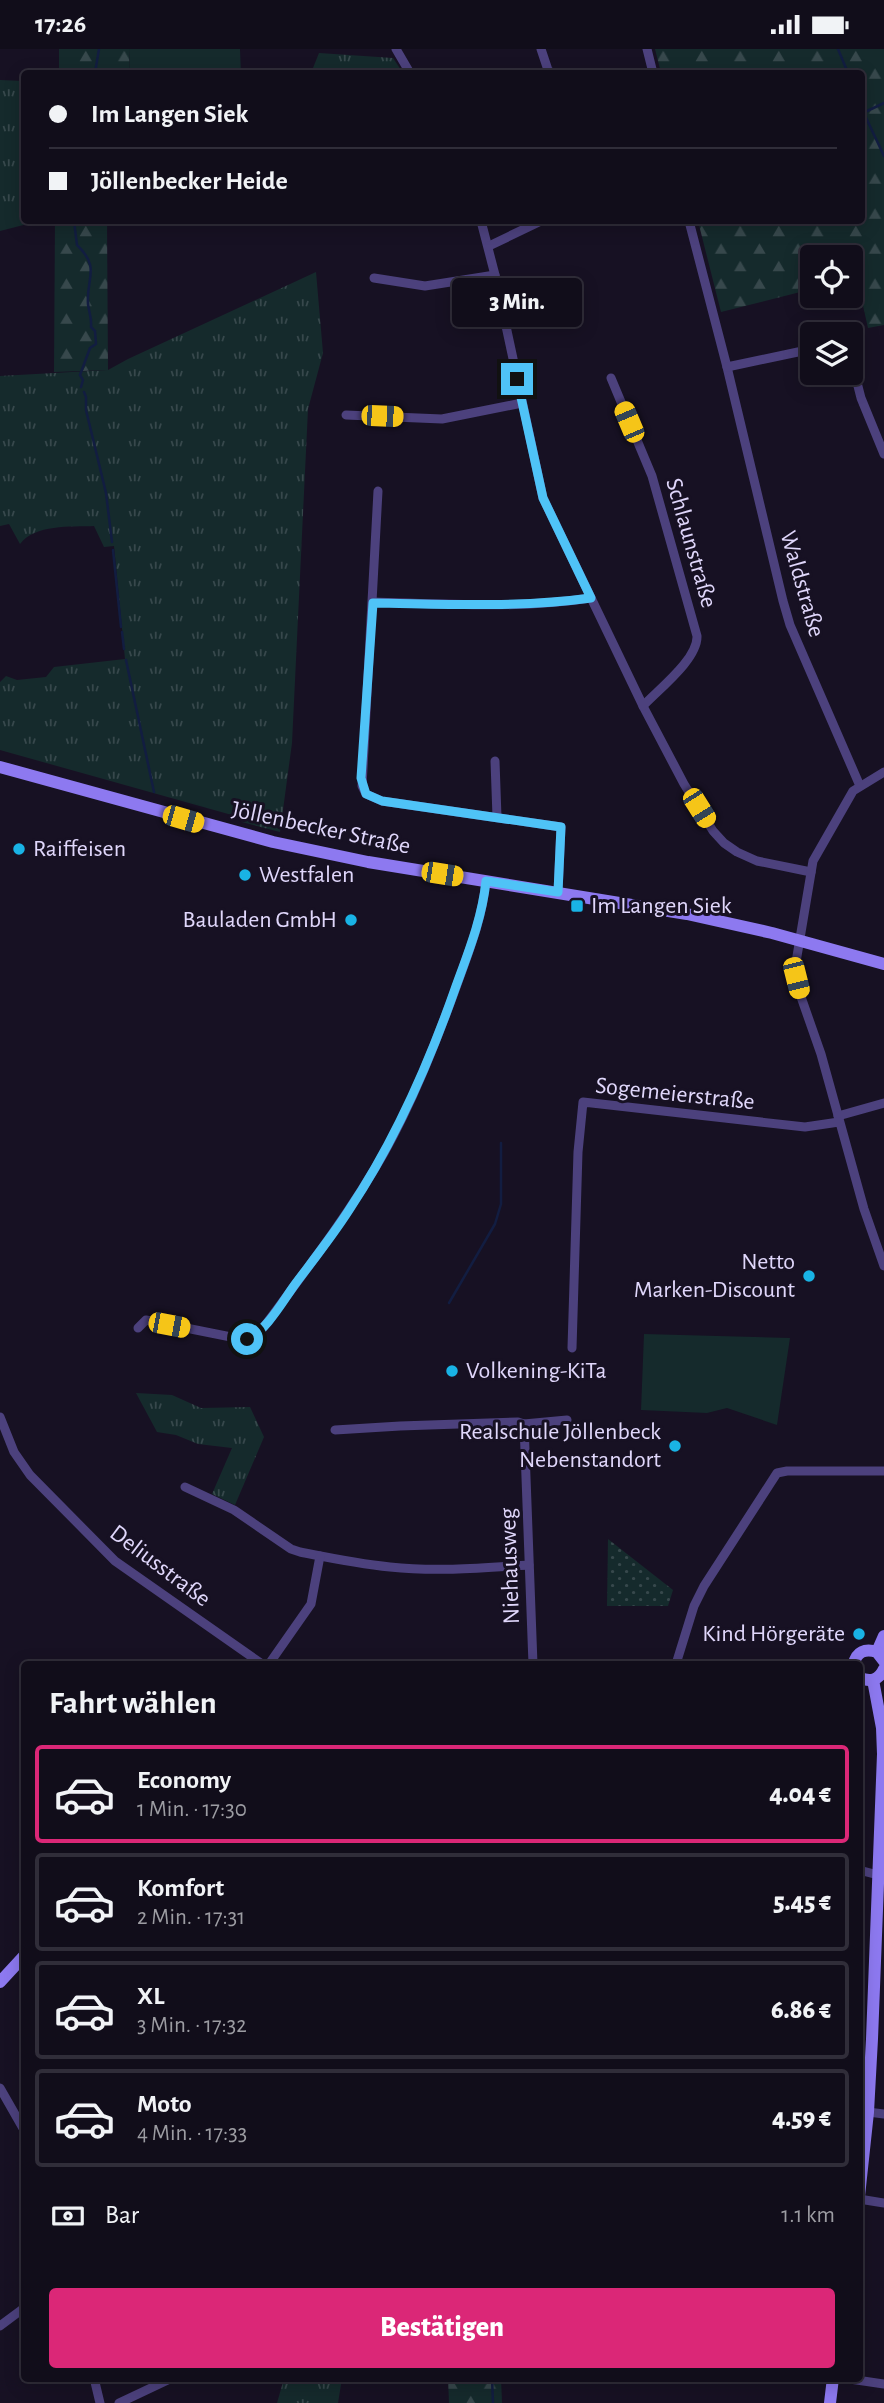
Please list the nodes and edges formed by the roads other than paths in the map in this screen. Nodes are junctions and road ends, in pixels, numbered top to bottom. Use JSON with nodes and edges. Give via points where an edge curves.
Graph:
{"nodes":[{"id":1,"x":396,"y":49,"type":"edge"},
{"id":2,"x":541,"y":49,"type":"edge"},
{"id":3,"x":647,"y":49,"type":"edge"},
{"id":4,"x":408,"y":70,"type":"edge"},
{"id":5,"x":548,"y":70,"type":"edge"},
{"id":6,"x":652,"y":70,"type":"edge"},
{"id":7,"x":482,"y":224,"type":"edge"},
{"id":8,"x":535,"y":224,"type":"edge"},
{"id":9,"x":690,"y":224,"type":"edge"},
{"id":10,"x":489,"y":246,"type":"junction"},
{"id":11,"x":495,"y":275,"type":"junction"},
{"id":12,"x":374,"y":278,"type":"dead end"},
{"id":13,"x":800,"y":352,"type":"edge"},
{"id":14,"x":727,"y":367,"type":"junction"},
{"id":15,"x":611,"y":378,"type":"dead end"},
{"id":16,"x":858,"y":385,"type":"edge"},
{"id":17,"x":522,"y":403,"type":"junction"},
{"id":18,"x":346,"y":415,"type":"dead end"},
{"id":19,"x":884,"y":454,"type":"edge"},
{"id":20,"x":378,"y":491,"type":"dead end"},
{"id":21,"x":591,"y":598,"type":"junction"},
{"id":22,"x":373,"y":603,"type":"junction"},
{"id":23,"x":643,"y":706,"type":"junction"},
{"id":24,"x":495,"y":761,"type":"dead end"},
{"id":25,"x":0,"y":767,"type":"edge"},
{"id":26,"x":884,"y":772,"type":"edge"},
{"id":27,"x":860,"y":786,"type":"junction"},
{"id":28,"x":498,"y":817,"type":"junction"},
{"id":29,"x":811,"y":872,"type":"junction"},
{"id":30,"x":486,"y":881,"type":"junction"},
{"id":31,"x":558,"y":892,"type":"junction"},
{"id":32,"x":799,"y":941,"type":"junction"},
{"id":33,"x":884,"y":964,"type":"edge"},
{"id":34,"x":884,"y":1103,"type":"edge"},
{"id":35,"x":839,"y":1119,"type":"junction"},
{"id":36,"x":884,"y":1266,"type":"edge"},
{"id":37,"x":138,"y":1328,"type":"dead end"},
{"id":38,"x":572,"y":1348,"type":"dead end"},
{"id":39,"x":0,"y":1417,"type":"edge"},
{"id":40,"x":567,"y":1420,"type":"dead end"},
{"id":41,"x":524,"y":1424,"type":"junction"},
{"id":42,"x":335,"y":1430,"type":"dead end"},
{"id":43,"x":884,"y":1471,"type":"edge"},
{"id":44,"x":185,"y":1487,"type":"dead end"},
{"id":45,"x":320,"y":1556,"type":"junction"},
{"id":46,"x":529,"y":1565,"type":"junction"},
{"id":47,"x":884,"y":1636,"type":"edge"},
{"id":48,"x":880,"y":1657,"type":"edge"},
{"id":49,"x":258,"y":1661,"type":"edge"},
{"id":50,"x":271,"y":1661,"type":"edge"},
{"id":51,"x":533,"y":1661,"type":"edge"},
{"id":52,"x":677,"y":1661,"type":"edge"},
{"id":53,"x":855,"y":1661,"type":"edge"},
{"id":54,"x":884,"y":1669,"type":"edge"},
{"id":55,"x":863,"y":1679,"type":"edge"},
{"id":56,"x":873,"y":1680,"type":"junction"},
{"id":57,"x":883,"y":1747,"type":"edge"},
{"id":58,"x":863,"y":1871,"type":"edge"},
{"id":59,"x":878,"y":1875,"type":"junction"},
{"id":60,"x":880,"y":1946,"type":"edge"},
{"id":61,"x":21,"y":1959,"type":"edge"},
{"id":62,"x":0,"y":1982,"type":"edge"},
{"id":63,"x":0,"y":2088,"type":"edge"},
{"id":64,"x":869,"y":2112,"type":"junction"},
{"id":65,"x":884,"y":2113,"type":"edge"},
{"id":66,"x":21,"y":2125,"type":"edge"},
{"id":67,"x":863,"y":2163,"type":"edge"},
{"id":68,"x":863,"y":2198,"type":"edge"},
{"id":69,"x":884,"y":2203,"type":"edge"},
{"id":70,"x":21,"y":2310,"type":"edge"},
{"id":71,"x":0,"y":2326,"type":"edge"},
{"id":72,"x":863,"y":2381,"type":"edge"},
{"id":73,"x":95,"y":2382,"type":"edge"},
{"id":74,"x":164,"y":2382,"type":"edge"},
{"id":75,"x":833,"y":2382,"type":"edge"},
{"id":76,"x":884,"y":2384,"type":"edge"},
{"id":77,"x":100,"y":2403,"type":"edge"},
{"id":78,"x":119,"y":2403,"type":"edge"},
{"id":79,"x":830,"y":2403,"type":"edge"}],
"edges":[{"from":1,"to":4,"type":"street"},
{"from":2,"to":5,"type":"street"},
{"from":3,"to":6,"type":"street"},
{"from":7,"to":10,"type":"street"},
{"from":8,"to":10,"type":"street"},
{"from":9,"to":14,"type":"street","name":"Waldstraße"},
{"from":10,"to":11,"type":"street"},
{"from":11,"to":12,"type":"street","via":[[425,286]]},
{"from":11,"to":17,"type":"street"},
{"from":13,"to":14,"type":"street"},
{"from":14,"to":27,"type":"street","name":"Waldstraße","via":[[790,625]]},
{"from":15,"to":23,"type":"street","name":"Schlaunstraße","via":[[652,476],[697,636],[690,657]]},
{"from":16,"to":19,"type":"street"},
{"from":17,"to":18,"type":"street","via":[[442,419]]},
{"from":17,"to":21,"type":"street","via":[[543,498]]},
{"from":20,"to":22,"type":"street"},
{"from":21,"to":22,"type":"street","via":[[492,606]]},
{"from":21,"to":23,"type":"street"},
{"from":22,"to":28,"type":"street","via":[[361,778],[366,794],[382,801]]},
{"from":23,"to":29,"type":"street","via":[[684,784],[724,843],[757,860]]},
{"from":24,"to":28,"type":"street"},
{"from":25,"to":30,"type":"main road","name":"Jöllenbecker Straße","via":[[273,842]]},
{"from":26,"to":27,"type":"street"},
{"from":27,"to":29,"type":"street","via":[[847,799]]},
{"from":28,"to":31,"type":"street","via":[[561,827]]},
{"from":29,"to":32,"type":"street"},
{"from":30,"to":31,"type":"main road","name":"Jöllenbecker Straße"},
{"from":30,"to":37,"type":"street","via":[[479,924],[444,1021],[390,1140],[349,1210],[260,1332],[247,1339],[236,1338],[146,1320]]},
{"from":31,"to":32,"type":"main road","name":"Jöllenbecker Straße","via":[[687,914]]},
{"from":32,"to":33,"type":"main road","name":"Jöllenbecker Straße"},
{"from":32,"to":35,"type":"street","via":[[796,978]]},
{"from":34,"to":35,"type":"street"},
{"from":35,"to":36,"type":"street"},
{"from":35,"to":38,"type":"street","name":"Sogemeierstraße","via":[[805,1127],[583,1102]]},
{"from":39,"to":49,"type":"street","name":"Deliusstraße","via":[[13,1452],[30,1475],[115,1561]]},
{"from":40,"to":41,"type":"street"},
{"from":41,"to":42,"type":"street"},
{"from":41,"to":46,"type":"street","name":"Niehausweg"},
{"from":43,"to":52,"type":"street","via":[[777,1473],[704,1587]]},
{"from":44,"to":45,"type":"street","via":[[234,1510],[291,1549]]},
{"from":45,"to":46,"type":"street","via":[[393,1568]]},
{"from":45,"to":50,"type":"street","via":[[311,1604]]},
{"from":46,"to":51,"type":"street","name":"Niehausweg"},
{"from":47,"to":48,"type":"main road"},
{"from":48,"to":53,"type":"main road","via":[[871,1650],[861,1652]]},
{"from":54,"to":56,"type":"main road"},
{"from":55,"to":56,"type":"main road"},
{"from":56,"to":57,"type":"main road"},
{"from":57,"to":59,"type":"main road"},
{"from":58,"to":59,"type":"street"},
{"from":59,"to":60,"type":"main road"},
{"from":60,"to":64,"type":"main road"},
{"from":61,"to":62,"type":"main road"},
{"from":63,"to":66,"type":"street"},
{"from":64,"to":65,"type":"street"},
{"from":64,"to":67,"type":"main road"},
{"from":68,"to":69,"type":"street"},
{"from":70,"to":71,"type":"street"},
{"from":72,"to":76,"type":"street"},
{"from":73,"to":77,"type":"street"},
{"from":74,"to":78,"type":"street"},
{"from":75,"to":79,"type":"main road"}]}
